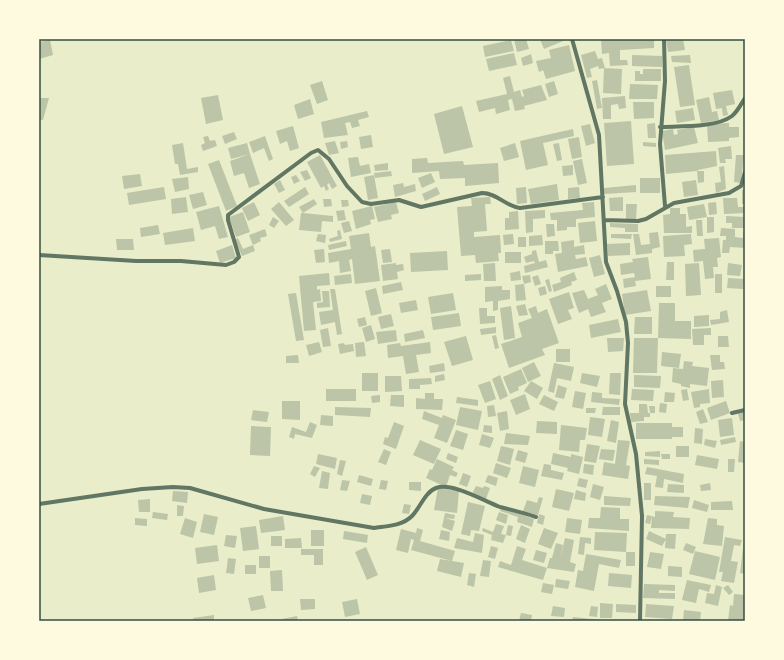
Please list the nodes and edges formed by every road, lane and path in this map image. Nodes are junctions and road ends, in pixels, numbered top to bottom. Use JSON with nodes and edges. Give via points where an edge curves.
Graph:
{"nodes":[{"id":1,"x":572,"y":39,"type":"edge"},
{"id":2,"x":664,"y":39,"type":"edge"},
{"id":3,"x":745,"y":98,"type":"edge"},
{"id":4,"x":660,"y":127,"type":"junction"},
{"id":5,"x":745,"y":172,"type":"edge"},
{"id":6,"x":603,"y":197,"type":"junction"},
{"id":7,"x":665,"y":206,"type":"junction"},
{"id":8,"x":604,"y":220,"type":"junction"},
{"id":9,"x":39,"y":255,"type":"edge"},
{"id":10,"x":745,"y":410,"type":"edge"},
{"id":11,"x":732,"y":413,"type":"dead end"},
{"id":12,"x":39,"y":504,"type":"edge"},
{"id":13,"x":536,"y":517,"type":"dead end"},
{"id":14,"x":640,"y":621,"type":"edge"}],
"edges":[{"from":1,"to":6,"type":"street","via":[[599,135]]},
{"from":2,"to":4,"type":"street","via":[[666,81]]},
{"from":3,"to":4,"type":"street","via":[[726,120]]},
{"from":4,"to":7,"type":"street"},
{"from":5,"to":7,"type":"street","via":[[741,186],[729,193]]},
{"from":6,"to":8,"type":"street"},
{"from":6,"to":9,"type":"street","via":[[520,208],[512,207],[489,193],[421,207],[399,200],[371,204],[362,202],[347,186],[329,159],[318,150],[228,215],[239,257],[230,264]]},
{"from":7,"to":8,"type":"street","via":[[646,219],[638,221]]},
{"from":8,"to":14,"type":"street","via":[[606,262],[624,316],[628,343],[625,404],[636,454],[642,516]]},
{"from":10,"to":11,"type":"street"},
{"from":12,"to":13,"type":"street","via":[[142,489],[190,488],[264,509],[374,528],[407,520],[430,492],[440,487],[459,490]]}]}
